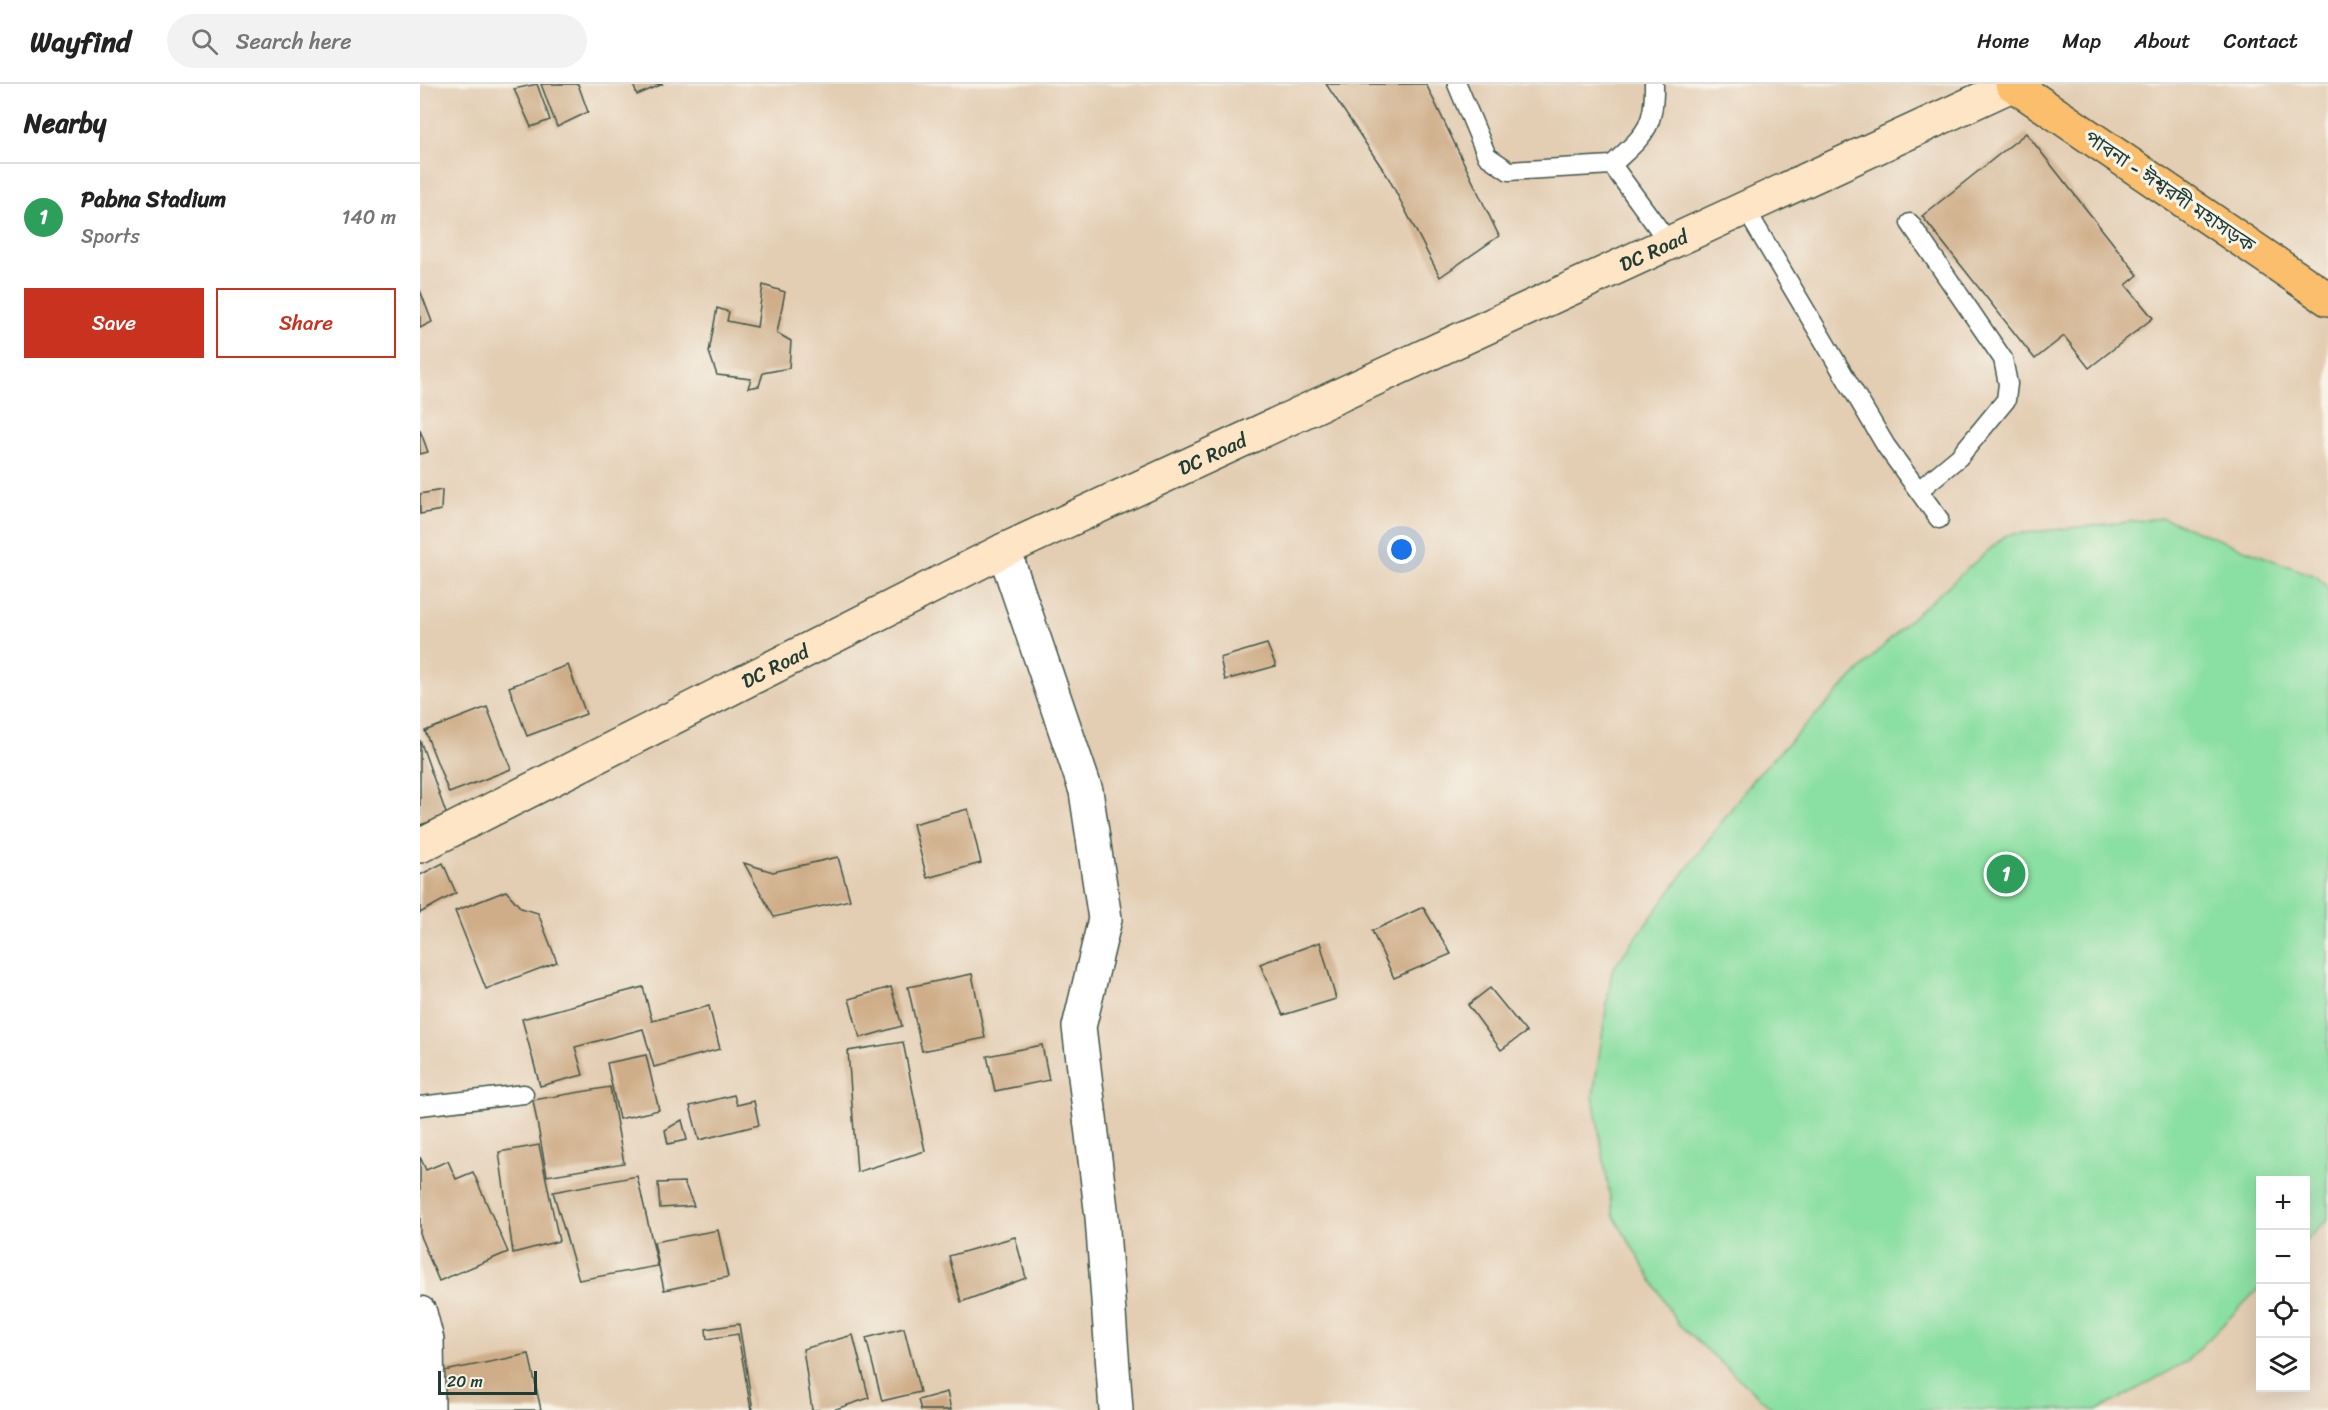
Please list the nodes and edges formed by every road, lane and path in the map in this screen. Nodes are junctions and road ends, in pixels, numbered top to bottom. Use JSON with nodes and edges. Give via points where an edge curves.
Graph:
{"nodes":[{"id":1,"x":1457,"y":84,"type":"edge"},
{"id":2,"x":1654,"y":84,"type":"edge"},
{"id":3,"x":2013,"y":84,"type":"edge"},
{"id":4,"x":1612,"y":165,"type":"junction"},
{"id":5,"x":1744,"y":208,"type":"junction"},
{"id":6,"x":1910,"y":223,"type":"dead end"},
{"id":7,"x":1669,"y":243,"type":"junction"},
{"id":8,"x":2328,"y":299,"type":"edge"},
{"id":9,"x":1918,"y":490,"type":"junction"},
{"id":10,"x":1939,"y":519,"type":"dead end"},
{"id":11,"x":1004,"y":550,"type":"junction"},
{"id":12,"x":420,"y":846,"type":"edge"},
{"id":13,"x":524,"y":1094,"type":"dead end"},
{"id":14,"x":420,"y":1106,"type":"edge"},
{"id":15,"x":420,"y":1313,"type":"edge"},
{"id":16,"x":428,"y":1410,"type":"edge"},
{"id":17,"x":1116,"y":1410,"type":"edge"}],
"edges":[{"from":1,"to":4,"type":"lane","via":[[1486,156],[1509,171]]},
{"from":2,"to":4,"type":"lane","via":[[1654,112],[1645,134]]},
{"from":3,"to":5,"type":"street","name":"DC Road"},
{"from":3,"to":8,"type":"main road","name":"পাবনা - ঈশ্বরদী মহাসড়ক"},
{"from":4,"to":7,"type":"lane"},
{"from":5,"to":7,"type":"street","name":"DC Road"},
{"from":5,"to":9,"type":"lane","via":[[1886,446]]},
{"from":6,"to":9,"type":"lane","via":[[2003,359],[2008,384],[2006,400],[1959,457]]},
{"from":7,"to":11,"type":"street","name":"DC Road"},
{"from":9,"to":10,"type":"lane"},
{"from":11,"to":12,"type":"street","name":"DC Road"},
{"from":11,"to":17,"type":"street","via":[[1086,791],[1105,919],[1079,1027],[1102,1217]]},
{"from":13,"to":14,"type":"lane"},
{"from":15,"to":16,"type":"street","via":[[427,1340]]}]}
